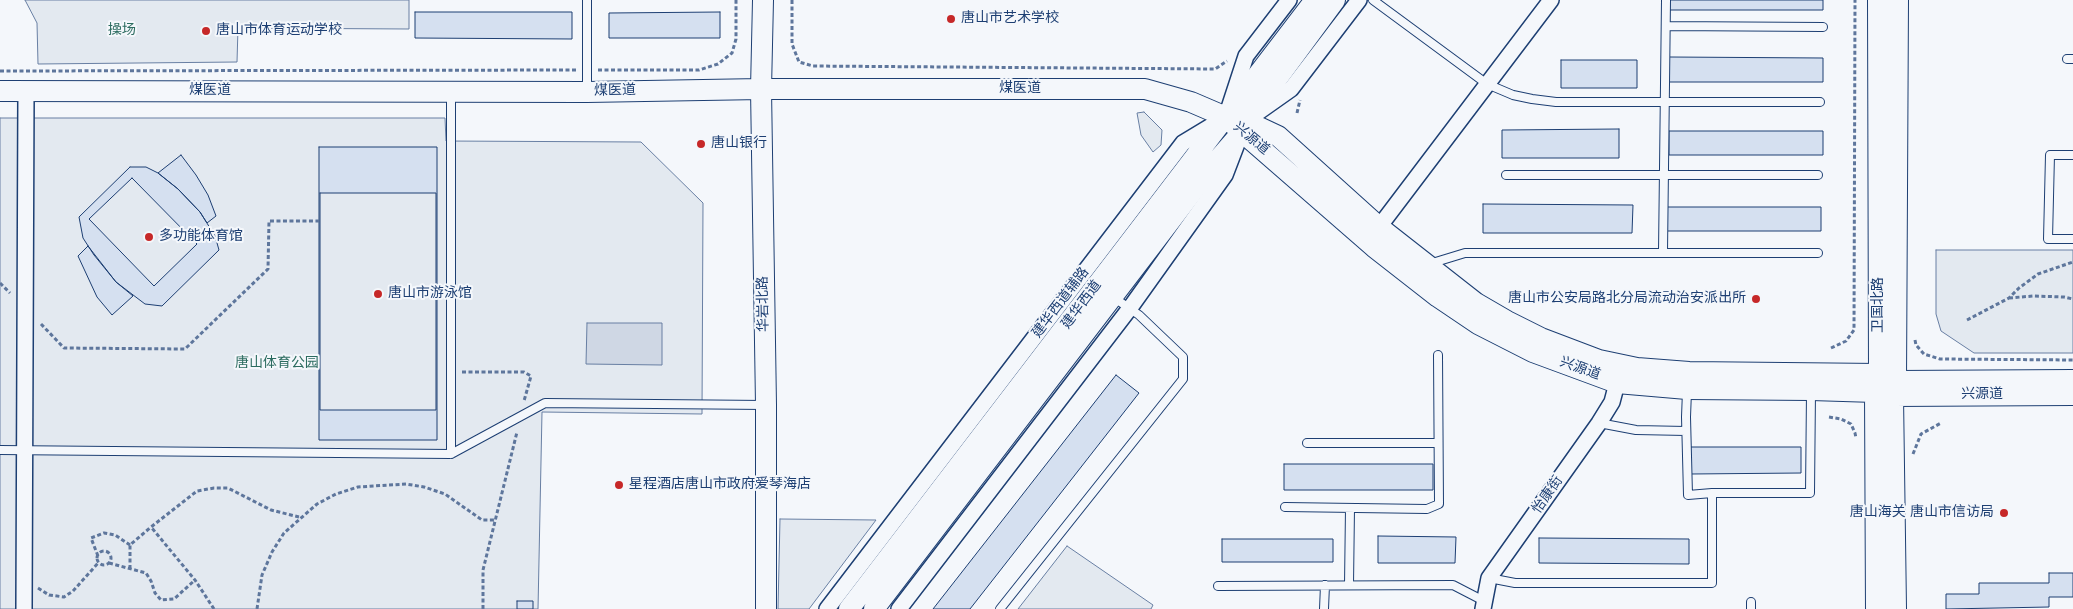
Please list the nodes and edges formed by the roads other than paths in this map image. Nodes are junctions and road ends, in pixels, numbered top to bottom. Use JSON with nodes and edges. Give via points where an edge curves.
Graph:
{"nodes":[{"id":1,"x":587,"y":0,"type":"edge"},
{"id":2,"x":763,"y":0,"type":"edge"},
{"id":3,"x":1289,"y":0,"type":"edge"},
{"id":4,"x":1315,"y":0,"type":"edge"},
{"id":5,"x":1336,"y":0,"type":"edge"},
{"id":6,"x":1359,"y":0,"type":"edge"},
{"id":7,"x":1373,"y":0,"type":"edge"},
{"id":8,"x":1551,"y":0,"type":"edge"},
{"id":9,"x":1666,"y":0,"type":"edge"},
{"id":10,"x":1878,"y":0,"type":"edge"},
{"id":11,"x":1898,"y":0,"type":"edge"},
{"id":12,"x":1666,"y":26,"type":"junction"},
{"id":13,"x":1824,"y":27,"type":"dead end"},
{"id":14,"x":1487,"y":84,"type":"junction"},
{"id":15,"x":761,"y":89,"type":"junction"},
{"id":16,"x":0,"y":91,"type":"edge"},
{"id":17,"x":26,"y":91,"type":"junction"},
{"id":18,"x":451,"y":91,"type":"junction"},
{"id":19,"x":587,"y":92,"type":"junction"},
{"id":20,"x":1665,"y":101,"type":"junction"},
{"id":21,"x":1820,"y":102,"type":"dead end"},
{"id":22,"x":1226,"y":117,"type":"junction"},
{"id":23,"x":1243,"y":127,"type":"junction"},
{"id":24,"x":2073,"y":155,"type":"edge"},
{"id":25,"x":1506,"y":175,"type":"dead end"},
{"id":26,"x":1664,"y":175,"type":"junction"},
{"id":27,"x":1818,"y":175,"type":"dead end"},
{"id":28,"x":1379,"y":226,"type":"junction"},
{"id":29,"x":2073,"y":239,"type":"edge"},
{"id":30,"x":1663,"y":252,"type":"junction"},
{"id":31,"x":1818,"y":253,"type":"dead end"},
{"id":32,"x":1428,"y":265,"type":"junction"},
{"id":33,"x":1112,"y":297,"type":"junction"},
{"id":34,"x":1130,"y":308,"type":"junction"},
{"id":35,"x":1438,"y":355,"type":"dead end"},
{"id":36,"x":2073,"y":380,"type":"edge"},
{"id":37,"x":1617,"y":383,"type":"junction"},
{"id":38,"x":1886,"y":386,"type":"junction"},
{"id":39,"x":1687,"y":389,"type":"junction"},
{"id":40,"x":1811,"y":390,"type":"junction"},
{"id":41,"x":2073,"y":394,"type":"edge"},
{"id":42,"x":766,"y":405,"type":"junction"},
{"id":43,"x":1599,"y":423,"type":"junction"},
{"id":44,"x":1686,"y":430,"type":"junction"},
{"id":45,"x":1307,"y":443,"type":"dead end"},
{"id":46,"x":1438,"y":443,"type":"junction"},
{"id":47,"x":0,"y":450,"type":"edge"},
{"id":48,"x":25,"y":450,"type":"junction"},
{"id":49,"x":451,"y":454,"type":"junction"},
{"id":50,"x":1712,"y":493,"type":"junction"},
{"id":51,"x":1285,"y":507,"type":"dead end"},
{"id":52,"x":1350,"y":508,"type":"junction"},
{"id":53,"x":1489,"y":578,"type":"junction"},
{"id":54,"x":1325,"y":585,"type":"junction"},
{"id":55,"x":1349,"y":585,"type":"junction"},
{"id":56,"x":1218,"y":586,"type":"dead end"},
{"id":57,"x":1483,"y":605,"type":"edge"},
{"id":58,"x":24,"y":609,"type":"edge"},
{"id":59,"x":766,"y":609,"type":"edge"},
{"id":60,"x":827,"y":609,"type":"edge"},
{"id":61,"x":849,"y":609,"type":"edge"},
{"id":62,"x":874,"y":609,"type":"edge"},
{"id":63,"x":899,"y":609,"type":"edge"},
{"id":64,"x":1000,"y":609,"type":"edge"},
{"id":65,"x":1324,"y":609,"type":"edge"},
{"id":66,"x":1876,"y":609,"type":"edge"},
{"id":67,"x":1896,"y":609,"type":"edge"}],
"edges":[{"from":1,"to":19,"type":"lane"},
{"from":2,"to":15,"type":"main road","name":"华岩北路"},
{"from":3,"to":22,"type":"street","via":[[1246,56]]},
{"from":4,"to":22,"type":"main road","name":"建华西道"},
{"from":5,"to":23,"type":"main road","name":"建华西道"},
{"from":6,"to":23,"type":"street","via":[[1291,89]]},
{"from":7,"to":14,"type":"lane"},
{"from":8,"to":14,"type":"street"},
{"from":9,"to":12,"type":"lane"},
{"from":10,"to":38,"type":"main road","name":"卫国北路"},
{"from":11,"to":38,"type":"main road","name":"卫国北路"},
{"from":12,"to":13,"type":"lane"},
{"from":12,"to":20,"type":"lane"},
{"from":14,"to":20,"type":"lane","via":[[1513,95],[1556,102]]},
{"from":14,"to":28,"type":"street"},
{"from":15,"to":19,"type":"main road","name":"煤医道"},
{"from":15,"to":22,"type":"main road","name":"煤医道","via":[[1146,89]]},
{"from":15,"to":42,"type":"main road","name":"华岩北路"},
{"from":16,"to":17,"type":"main road","name":"煤医道"},
{"from":17,"to":18,"type":"main road","name":"煤医道"},
{"from":17,"to":48,"type":"street"},
{"from":18,"to":19,"type":"main road","name":"煤医道"},
{"from":18,"to":49,"type":"lane"},
{"from":20,"to":21,"type":"lane"},
{"from":20,"to":26,"type":"lane"},
{"from":22,"to":23,"type":"main road","name":"兴源道"},
{"from":22,"to":60,"type":"street","name":"建华西道辅路","via":[[1183,143]]},
{"from":22,"to":61,"type":"main road","name":"建华西道"},
{"from":23,"to":28,"type":"main road","name":"兴源道","via":[[1278,136]]},
{"from":23,"to":33,"type":"main road","name":"建华西道"},
{"from":23,"to":34,"type":"street","via":[[1225,175]]},
{"from":23,"to":37,"type":"main road","name":"兴源道","via":[[1266,152],[1438,297],[1478,324],[1533,352]]},
{"from":24,"to":29,"type":"lane","via":[[2050,155],[2048,239]]},
{"from":25,"to":26,"type":"lane"},
{"from":26,"to":27,"type":"lane"},
{"from":26,"to":30,"type":"lane"},
{"from":28,"to":32,"type":"main road","name":"兴源道"},
{"from":30,"to":31,"type":"lane"},
{"from":30,"to":32,"type":"lane","via":[[1465,254]]},
{"from":32,"to":38,"type":"main road","name":"兴源道","via":[[1476,303],[1507,321],[1599,360],[1637,368]]},
{"from":33,"to":34,"type":"lane"},
{"from":33,"to":62,"type":"main road","name":"建华西道"},
{"from":34,"to":63,"type":"street"},
{"from":34,"to":64,"type":"lane","via":[[1183,357],[1183,379]]},
{"from":35,"to":46,"type":"lane"},
{"from":36,"to":38,"type":"main road","name":"兴源道"},
{"from":37,"to":39,"type":"main road","name":"兴源道"},
{"from":37,"to":43,"type":"street","name":"怡康街","via":[[1612,402]]},
{"from":38,"to":40,"type":"main road","name":"兴源道"},
{"from":38,"to":41,"type":"main road","name":"兴源道"},
{"from":38,"to":66,"type":"main road","name":"卫国北路"},
{"from":38,"to":67,"type":"main road","name":"卫国北路"},
{"from":39,"to":40,"type":"main road","name":"兴源道"},
{"from":39,"to":44,"type":"lane"},
{"from":40,"to":50,"type":"lane","via":[[1810,493]]},
{"from":42,"to":49,"type":"lane","via":[[546,403]]},
{"from":42,"to":59,"type":"main road","name":"华岩北路"},
{"from":43,"to":44,"type":"lane","via":[[1636,430]]},
{"from":43,"to":53,"type":"street","name":"怡康街"},
{"from":44,"to":50,"type":"lane","via":[[1688,495]]},
{"from":45,"to":46,"type":"lane"},
{"from":46,"to":52,"type":"lane","via":[[1439,504],[1427,509]]},
{"from":47,"to":48,"type":"lane"},
{"from":48,"to":49,"type":"lane"},
{"from":48,"to":58,"type":"street"},
{"from":50,"to":53,"type":"lane","via":[[1712,583],[1516,583]]},
{"from":51,"to":52,"type":"lane"},
{"from":52,"to":55,"type":"lane"},
{"from":53,"to":57,"type":"street","name":"怡康街"},
{"from":54,"to":55,"type":"lane"},
{"from":54,"to":56,"type":"lane"},
{"from":54,"to":65,"type":"lane"},
{"from":55,"to":57,"type":"lane","via":[[1453,585]]}]}
